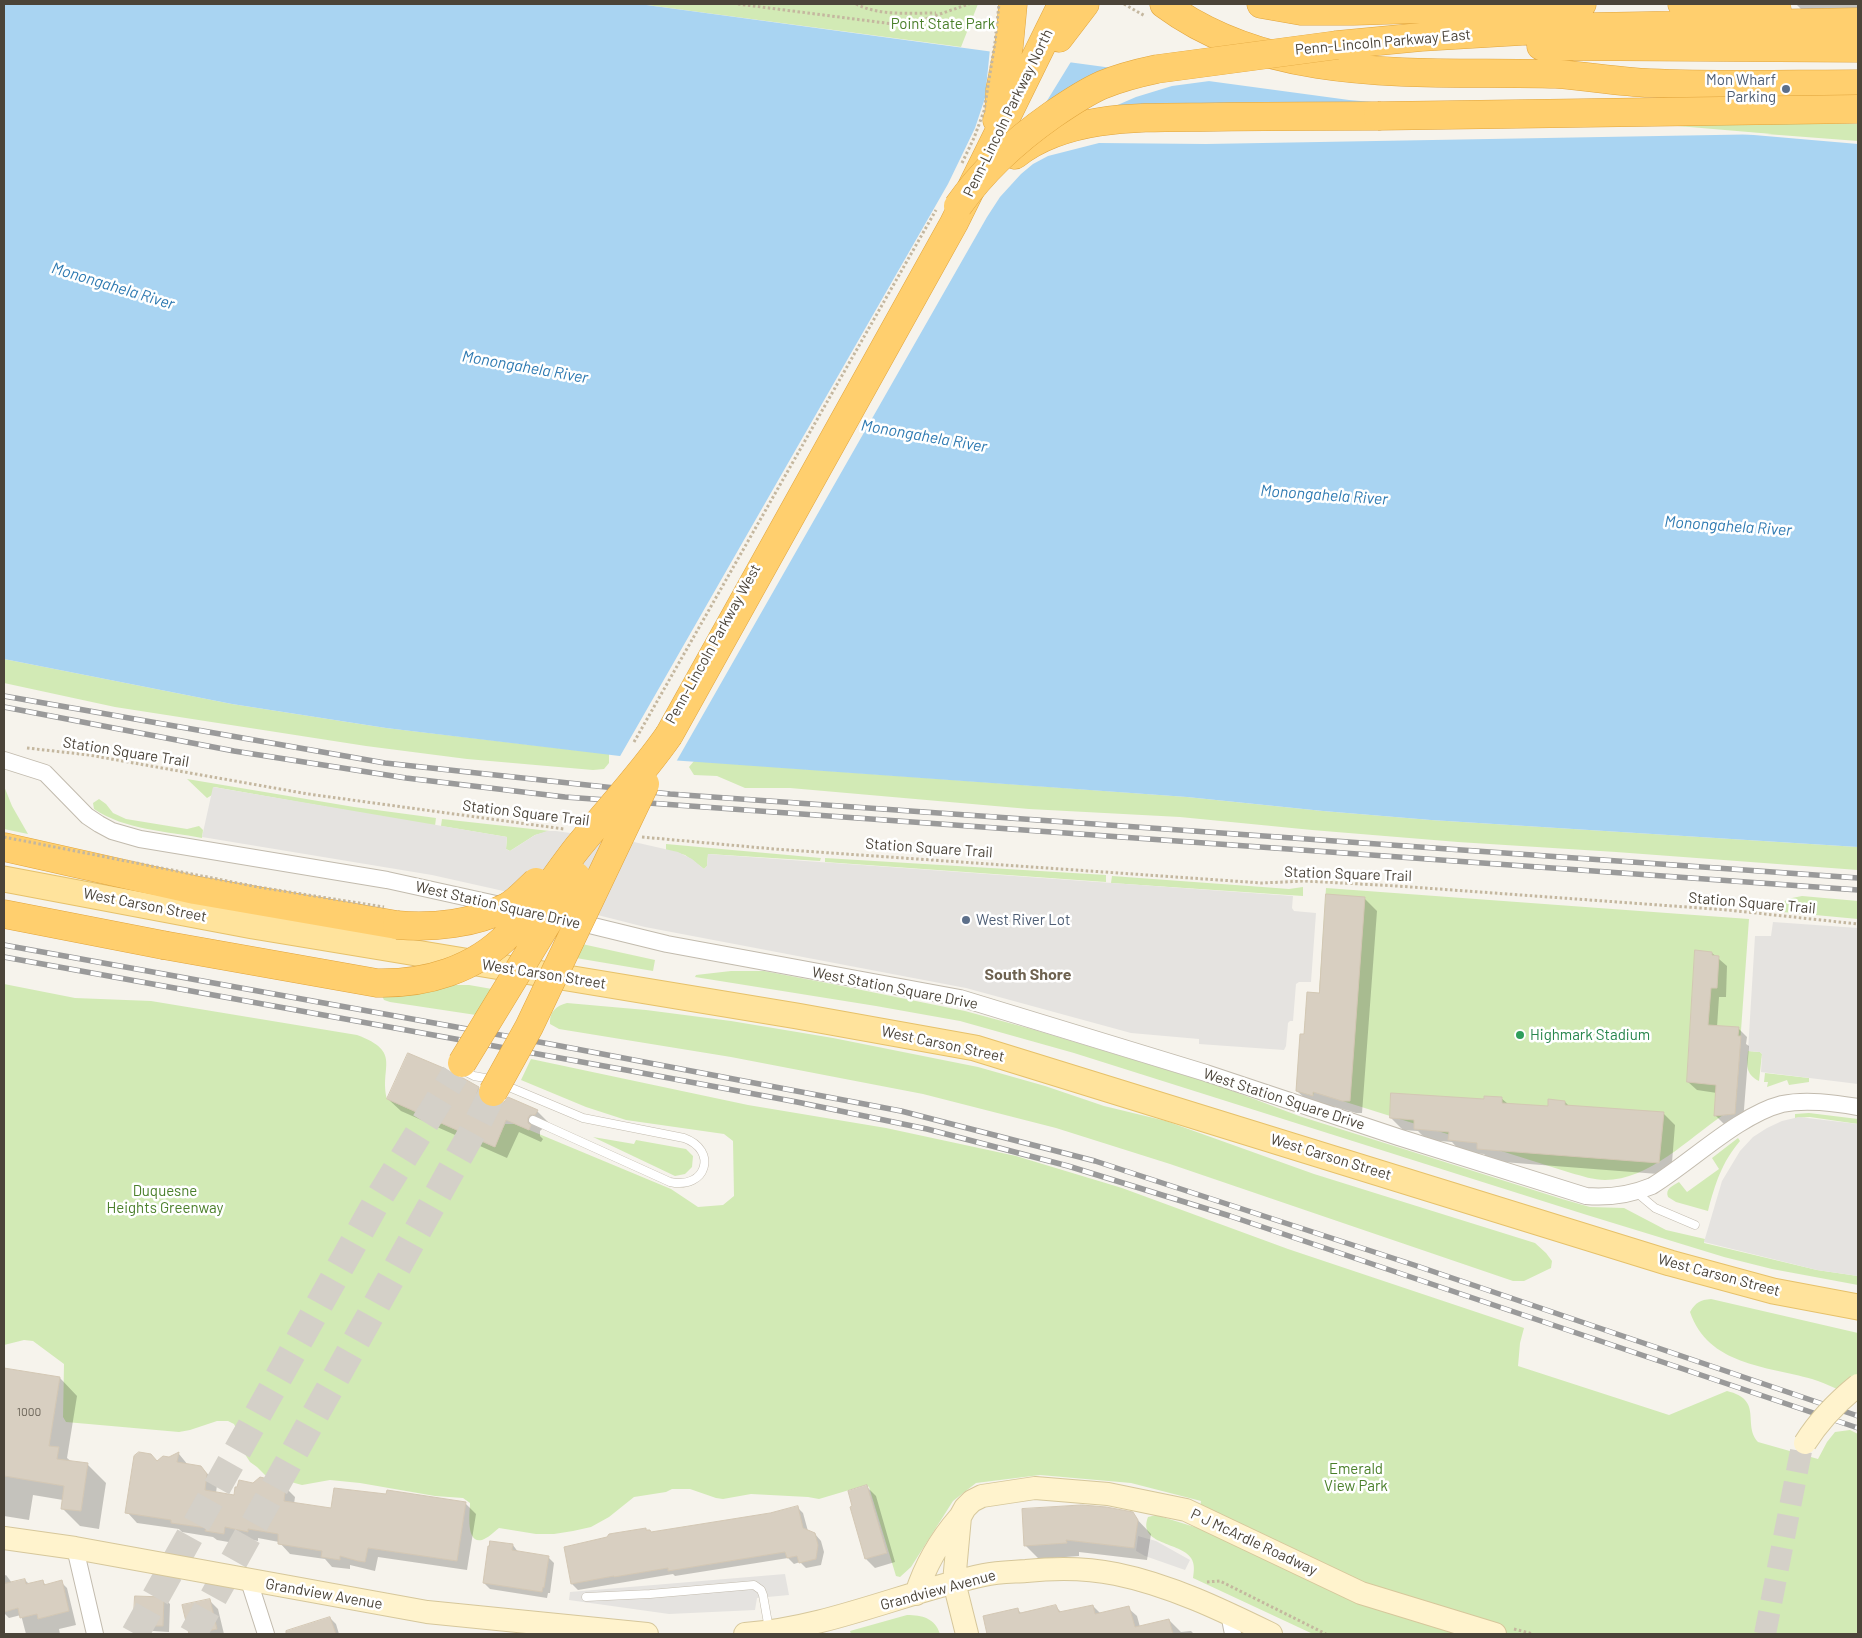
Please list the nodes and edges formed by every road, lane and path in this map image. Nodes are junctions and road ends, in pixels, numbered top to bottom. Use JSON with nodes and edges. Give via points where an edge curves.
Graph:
{"nodes":[{"id":1,"x":738,"y":4,"type":"edge"},
{"id":2,"x":778,"y":4,"type":"edge"},
{"id":3,"x":856,"y":4,"type":"edge"},
{"id":4,"x":969,"y":4,"type":"edge"},
{"id":5,"x":998,"y":4,"type":"edge"},
{"id":6,"x":1013,"y":4,"type":"edge"},
{"id":7,"x":1063,"y":4,"type":"edge"},
{"id":8,"x":1085,"y":4,"type":"edge"},
{"id":9,"x":1164,"y":4,"type":"edge"},
{"id":10,"x":1261,"y":4,"type":"edge"},
{"id":11,"x":1340,"y":4,"type":"edge"},
{"id":12,"x":1432,"y":4,"type":"edge"},
{"id":13,"x":1582,"y":4,"type":"edge"},
{"id":14,"x":1682,"y":4,"type":"edge"},
{"id":15,"x":1404,"y":8,"type":"junction"},
{"id":16,"x":779,"y":10,"type":"junction"},
{"id":17,"x":1301,"y":10,"type":"junction"},
{"id":18,"x":938,"y":13,"type":"junction"},
{"id":19,"x":1858,"y":16,"type":"edge"},
{"id":20,"x":1858,"y":22,"type":"edge"},
{"id":21,"x":1337,"y":45,"type":"junction"},
{"id":22,"x":1858,"y":48,"type":"edge"},
{"id":23,"x":1858,"y":68,"type":"edge"},
{"id":24,"x":1558,"y":74,"type":"junction"},
{"id":25,"x":1858,"y":84,"type":"edge"},
{"id":26,"x":1019,"y":91,"type":"junction"},
{"id":27,"x":1858,"y":109,"type":"edge"},
{"id":28,"x":999,"y":115,"type":"junction"},
{"id":29,"x":958,"y":170,"type":"dead end"},
{"id":30,"x":949,"y":212,"type":"junction"},
{"id":31,"x":669,"y":729,"type":"junction"},
{"id":32,"x":632,"y":745,"type":"dead end"},
{"id":33,"x":24,"y":747,"type":"dead end"},
{"id":34,"x":4,"y":760,"type":"edge"},
{"id":35,"x":570,"y":830,"type":"dead end"},
{"id":36,"x":4,"y":837,"type":"edge"},
{"id":37,"x":638,"y":837,"type":"dead end"},
{"id":38,"x":4,"y":847,"type":"edge"},
{"id":39,"x":4,"y":879,"type":"edge"},
{"id":40,"x":390,"y":908,"type":"dead end"},
{"id":41,"x":4,"y":914,"type":"edge"},
{"id":42,"x":1858,"y":924,"type":"edge"},
{"id":43,"x":459,"y":1068,"type":"joint"},
{"id":44,"x":493,"y":1092,"type":"tunnel mouth"},
{"id":45,"x":1858,"y":1107,"type":"edge"},
{"id":46,"x":533,"y":1120,"type":"dead end"},
{"id":47,"x":1636,"y":1192,"type":"junction"},
{"id":48,"x":1695,"y":1226,"type":"dead end"},
{"id":49,"x":1858,"y":1307,"type":"edge"},
{"id":50,"x":1858,"y":1384,"type":"edge"},
{"id":51,"x":1803,"y":1447,"type":"tunnel mouth"},
{"id":52,"x":960,"y":1517,"type":"junction"},
{"id":53,"x":4,"y":1538,"type":"edge"},
{"id":54,"x":75,"y":1548,"type":"junction"},
{"id":55,"x":249,"y":1580,"type":"junction"},
{"id":56,"x":954,"y":1582,"type":"junction"},
{"id":57,"x":916,"y":1594,"type":"junction"},
{"id":58,"x":586,"y":1597,"type":"dead end"},
{"id":59,"x":1231,"y":1624,"type":"edge"},
{"id":60,"x":533,"y":1628,"type":"edge"},
{"id":61,"x":756,"y":1633,"type":"edge"},
{"id":62,"x":94,"y":1634,"type":"edge"},
{"id":63,"x":266,"y":1634,"type":"edge"},
{"id":64,"x":647,"y":1634,"type":"edge"},
{"id":65,"x":967,"y":1634,"type":"edge"},
{"id":66,"x":1271,"y":1634,"type":"edge"},
{"id":67,"x":1494,"y":1634,"type":"edge"}],
"edges":[{"from":1,"to":16,"type":"path"},
{"from":2,"to":16,"type":"path"},
{"from":3,"to":18,"type":"path","via":[[893,13]]},
{"from":4,"to":18,"type":"path"},
{"from":5,"to":29,"type":"path","bridge":true,"via":[[984,111]]},
{"from":6,"to":28,"type":"highway","name":"Penn-Lincoln Parkway North"},
{"from":7,"to":26,"type":"highway","name":"Penn-Lincoln Parkway North"},
{"from":7,"to":28,"type":"highway"},
{"from":8,"to":26,"type":"highway"},
{"from":9,"to":24,"type":"highway","via":[[1198,26],[1222,36],[1316,64],[1378,71]]},
{"from":10,"to":17,"type":"highway"},
{"from":11,"to":17,"type":"highway"},
{"from":12,"to":15,"type":"highway"},
{"from":13,"to":15,"type":"highway"},
{"from":14,"to":19,"type":"highway","via":[[1752,6]]},
{"from":15,"to":17,"type":"highway"},
{"from":16,"to":18,"type":"path","via":[[901,25]]},
{"from":20,"to":21,"type":"highway","name":"Penn-Lincoln Parkway East","via":[[1552,29]]},
{"from":21,"to":22,"type":"highway"},
{"from":21,"to":30,"type":"highway","name":"Penn-Lincoln Parkway East","bridge":true,"via":[[1157,69],[1102,85],[1072,101],[1010,147]]},
{"from":23,"to":24,"type":"highway","via":[[1649,68]]},
{"from":24,"to":25,"type":"highway","via":[[1649,83]]},
{"from":26,"to":30,"type":"highway","name":"Penn-Lincoln Parkway North","bridge":true},
{"from":27,"to":30,"type":"highway","bridge":true,"via":[[1118,120],[1055,132],[1037,140],[1022,149]]},
{"from":28,"to":30,"type":"highway","name":"Penn-Lincoln Parkway North","bridge":true},
{"from":30,"to":31,"type":"highway","name":"Penn-Lincoln Parkway West"},
{"from":30,"to":32,"type":"path","bridge":true},
{"from":31,"to":38,"type":"highway","bridge":true,"via":[[518,899],[491,914],[456,923],[419,927],[396,925],[196,890]]},
{"from":31,"to":41,"type":"highway","bridge":true,"via":[[510,934],[484,955],[452,971],[416,982],[377,983]]},
{"from":31,"to":43,"type":"highway","name":"Penn-Lincoln Parkway West","bridge":true},
{"from":31,"to":44,"type":"highway","name":"Penn-Lincoln Parkway West","bridge":true,"via":[[529,1027]]},
{"from":33,"to":35,"type":"path","name":"Station Square Trail","via":[[88,755],[308,794]]},
{"from":34,"to":47,"type":"street","name":"West Station Square Drive","via":[[44,773],[87,816],[112,831],[140,840],[387,880],[667,944],[960,998],[1206,1073],[1586,1196],[1604,1198]]},
{"from":36,"to":40,"type":"path","bridge":true,"via":[[232,882]]},
{"from":37,"to":42,"type":"path","name":"Station Square Trail","via":[[1262,884],[1305,881],[1728,910]]},
{"from":39,"to":49,"type":"main road","name":"West Carson Street","via":[[253,926],[975,1048],[1670,1263],[1773,1291]]},
{"from":43,"to":46,"type":"lane","via":[[583,1118],[694,1141],[701,1148],[704,1167],[699,1177],[691,1182],[670,1182]]},
{"from":45,"to":47,"type":"street","name":"West Station Square Drive","via":[[1799,1102],[1770,1108],[1745,1120],[1669,1176]]},
{"from":47,"to":48,"type":"lane","via":[[1655,1208]]},
{"from":50,"to":51,"type":"street","bridge":true,"via":[[1829,1410]]},
{"from":52,"to":56,"type":"street"},
{"from":52,"to":57,"type":"street","name":"P J McArdle Roadway","via":[[947,1532],[922,1575]]},
{"from":52,"to":67,"type":"street","name":"P J McArdle Roadway","via":[[972,1501],[982,1496],[1035,1488],[1108,1494],[1186,1510],[1361,1593]]},
{"from":53,"to":54,"type":"street","name":"Grandview Avenue"},
{"from":54,"to":55,"type":"street","name":"Grandview Avenue"},
{"from":54,"to":62,"type":"street"},
{"from":55,"to":60,"type":"street","name":"Grandview Avenue"},
{"from":55,"to":63,"type":"street"},
{"from":56,"to":57,"type":"street","name":"Grandview Avenue"},
{"from":56,"to":59,"type":"street","name":"Grandview Avenue","via":[[986,1574],[1042,1569],[1115,1573],[1154,1583]]},
{"from":56,"to":65,"type":"street"},
{"from":57,"to":61,"type":"street","name":"Grandview Avenue","via":[[843,1616]]},
{"from":58,"to":61,"type":"lane","via":[[754,1585],[763,1595]]},
{"from":59,"to":66,"type":"street","name":"Grandview Avenue"},
{"from":60,"to":64,"type":"street","name":"Grandview Avenue"}]}
